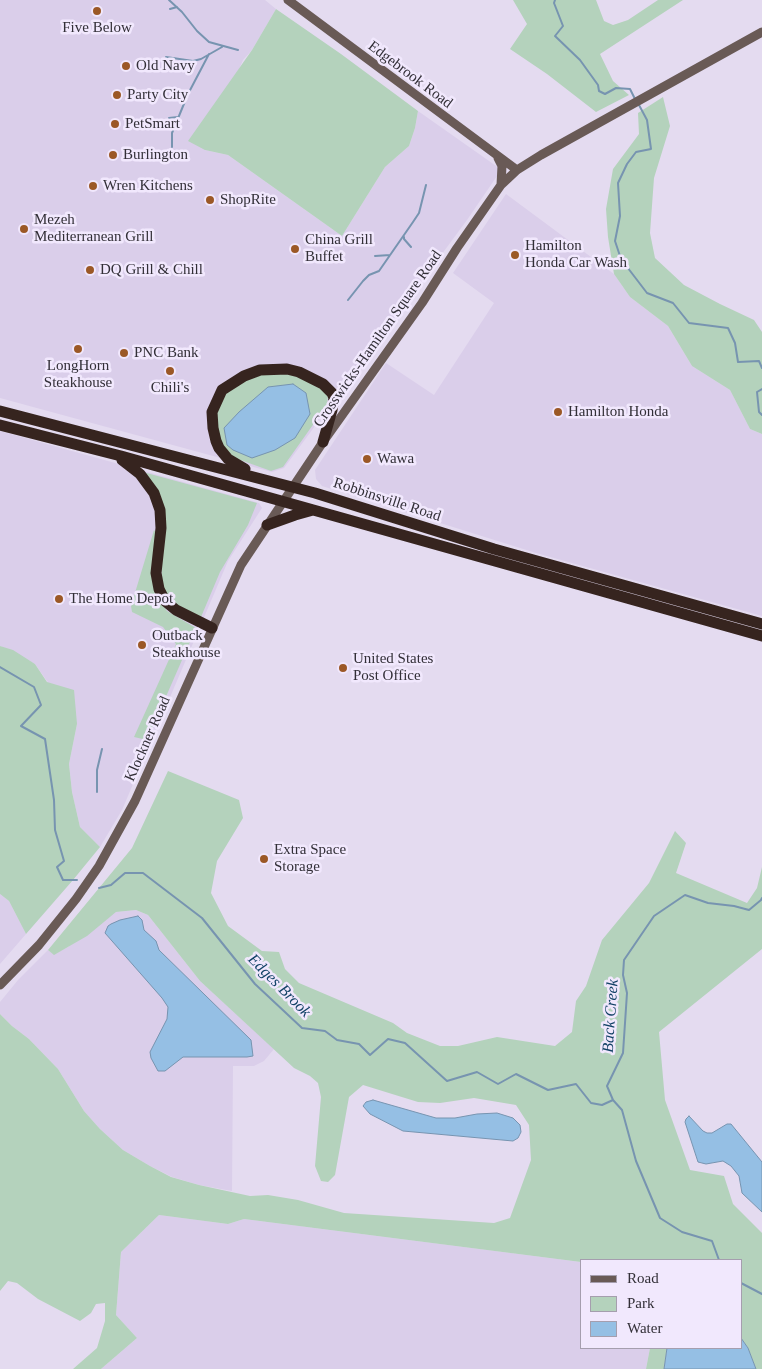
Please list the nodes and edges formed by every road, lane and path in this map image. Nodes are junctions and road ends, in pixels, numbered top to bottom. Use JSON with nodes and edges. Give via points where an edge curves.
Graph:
{"nodes":[{"id":1,"x":288,"y":0,"type":"edge"},
{"id":2,"x":762,"y":32,"type":"edge"},
{"id":3,"x":492,"y":152,"type":"junction"},
{"id":4,"x":502,"y":159,"type":"junction"},
{"id":5,"x":529,"y":162,"type":"junction"},
{"id":6,"x":517,"y":170,"type":"junction"},
{"id":7,"x":501,"y":185,"type":"junction"},
{"id":8,"x":0,"y":411,"type":"edge"},
{"id":9,"x":0,"y":425,"type":"edge"},
{"id":10,"x":323,"y":442,"type":"junction"},
{"id":11,"x":112,"y":454,"type":"junction"},
{"id":12,"x":262,"y":478,"type":"junction"},
{"id":13,"x":293,"y":487,"type":"junction"},
{"id":14,"x":283,"y":502,"type":"junction"},
{"id":15,"x":313,"y":510,"type":"junction"},
{"id":16,"x":267,"y":525,"type":"junction"},
{"id":17,"x":551,"y":576,"type":"junction"},
{"id":18,"x":599,"y":578,"type":"junction"},
{"id":19,"x":762,"y":624,"type":"edge"},
{"id":20,"x":212,"y":628,"type":"junction"},
{"id":21,"x":762,"y":636,"type":"edge"},
{"id":22,"x":0,"y":985,"type":"edge"}],
"edges":[{"from":1,"to":3,"type":"main road","name":"Edgebrook Road"},
{"from":2,"to":5,"type":"main road"},
{"from":3,"to":4,"type":"main road","name":"Edgebrook Road"},
{"from":3,"to":7,"type":"main road","via":[[502,166]]},
{"from":4,"to":5,"type":"main road","via":[[514,163]]},
{"from":4,"to":6,"type":"main road","name":"Edgebrook Road"},
{"from":5,"to":6,"type":"main road"},
{"from":6,"to":7,"type":"main road","name":"Crosswicks-Hamilton Square Road"},
{"from":7,"to":10,"type":"main road","name":"Crosswicks-Hamilton Square Road"},
{"from":8,"to":12,"type":"highway","name":"Robbinsville Road"},
{"from":9,"to":11,"type":"highway","name":"Robbinsville Road"},
{"from":10,"to":12,"type":"highway","via":[[334,398],[323,384],[287,369],[260,370],[232,383],[222,390],[212,412],[216,441],[228,459]]},
{"from":10,"to":13,"type":"main road","name":"Crosswicks-Hamilton Square Road"},
{"from":11,"to":14,"type":"highway","name":"Robbinsville Road"},
{"from":11,"to":20,"type":"highway","via":[[140,474],[154,493],[160,510],[156,573],[159,589],[176,610]]},
{"from":12,"to":13,"type":"highway","name":"Robbinsville Road"},
{"from":13,"to":14,"type":"main road","name":"Klockner Road"},
{"from":13,"to":18,"type":"highway","name":"Robbinsville Road"},
{"from":14,"to":15,"type":"highway","name":"Robbinsville Road"},
{"from":14,"to":16,"type":"main road","name":"Klockner Road"},
{"from":15,"to":16,"type":"highway"},
{"from":15,"to":17,"type":"highway","name":"Robbinsville Road"},
{"from":16,"to":20,"type":"main road","name":"Klockner Road","via":[[241,565]]},
{"from":17,"to":18,"type":"highway","via":[[561,573]]},
{"from":17,"to":21,"type":"highway","name":"Robbinsville Road"},
{"from":18,"to":19,"type":"highway","name":"Robbinsville Road"},
{"from":20,"to":22,"type":"main road","name":"Klockner Road","via":[[135,801],[99,866],[50,932]]}]}
